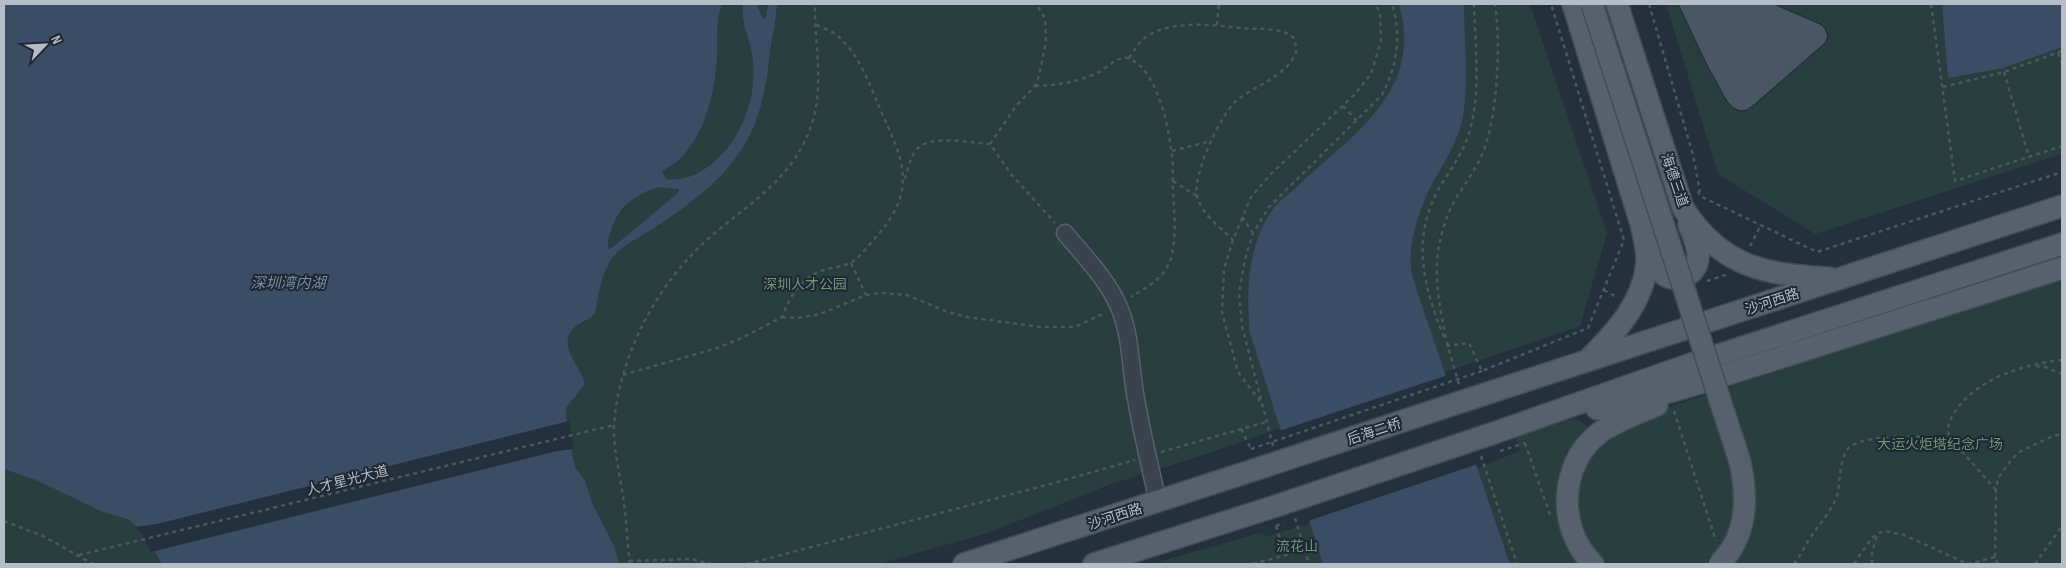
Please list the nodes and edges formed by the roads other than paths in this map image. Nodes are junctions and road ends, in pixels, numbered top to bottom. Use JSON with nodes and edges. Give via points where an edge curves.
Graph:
{"nodes":[{"id":1,"x":1573,"y":4,"type":"edge"},
{"id":2,"x":1592,"y":4,"type":"edge"},
{"id":3,"x":1617,"y":4,"type":"edge"},
{"id":4,"x":1692,"y":202,"type":"junction"},
{"id":5,"x":2062,"y":205,"type":"edge"},
{"id":6,"x":1641,"y":224,"type":"junction"},
{"id":7,"x":1065,"y":233,"type":"road end"},
{"id":8,"x":2062,"y":244,"type":"edge"},
{"id":9,"x":2062,"y":268,"type":"edge"},
{"id":10,"x":1844,"y":278,"type":"junction"},
{"id":11,"x":1586,"y":362,"type":"junction"},
{"id":12,"x":1710,"y":380,"type":"junction"},
{"id":13,"x":1482,"y":395,"type":"joint"},
{"id":14,"x":1494,"y":433,"type":"junction"},
{"id":15,"x":1270,"y":458,"type":"joint"},
{"id":16,"x":1158,"y":502,"type":"junction"},
{"id":17,"x":1718,"y":555,"type":"edge"},
{"id":18,"x":964,"y":564,"type":"edge"},
{"id":19,"x":1094,"y":564,"type":"edge"},
{"id":20,"x":1593,"y":564,"type":"edge"}],
"edges":[{"from":1,"to":6,"type":"main road"},
{"from":2,"to":17,"type":"main road","bridge":true,"via":[[1742,470],[1746,493],[1743,520],[1733,548]]},
{"from":3,"to":4,"type":"main road","name":"海德三道"},
{"from":4,"to":6,"type":"main road","via":[[1699,256],[1696,268],[1688,276],[1677,279],[1662,274]]},
{"from":4,"to":10,"type":"main road","name":"海德三道","via":[[1701,234],[1742,263],[1791,275]]},
{"from":5,"to":10,"type":"main road","name":"沙河西路"},
{"from":6,"to":11,"type":"main road","via":[[1647,262],[1639,291],[1618,328]]},
{"from":7,"to":16,"type":"lane","via":[[1107,286],[1126,324],[1138,409]]},
{"from":8,"to":14,"type":"main road","via":[[1691,364]]},
{"from":9,"to":12,"type":"main road"},
{"from":10,"to":11,"type":"main road","name":"沙河西路"},
{"from":11,"to":13,"type":"main road","name":"沙河西路"},
{"from":12,"to":14,"type":"main road","via":[[1652,397]]},
{"from":12,"to":20,"type":"main road","via":[[1610,426],[1590,441],[1582,452],[1570,474],[1566,503],[1573,533]]},
{"from":13,"to":15,"type":"main road","name":"后海二桥","bridge":true},
{"from":14,"to":19,"type":"main road","bridge":true,"via":[[1286,508]]},
{"from":15,"to":16,"type":"main road","name":"沙河西路"},
{"from":16,"to":18,"type":"main road","name":"沙河西路"}]}
